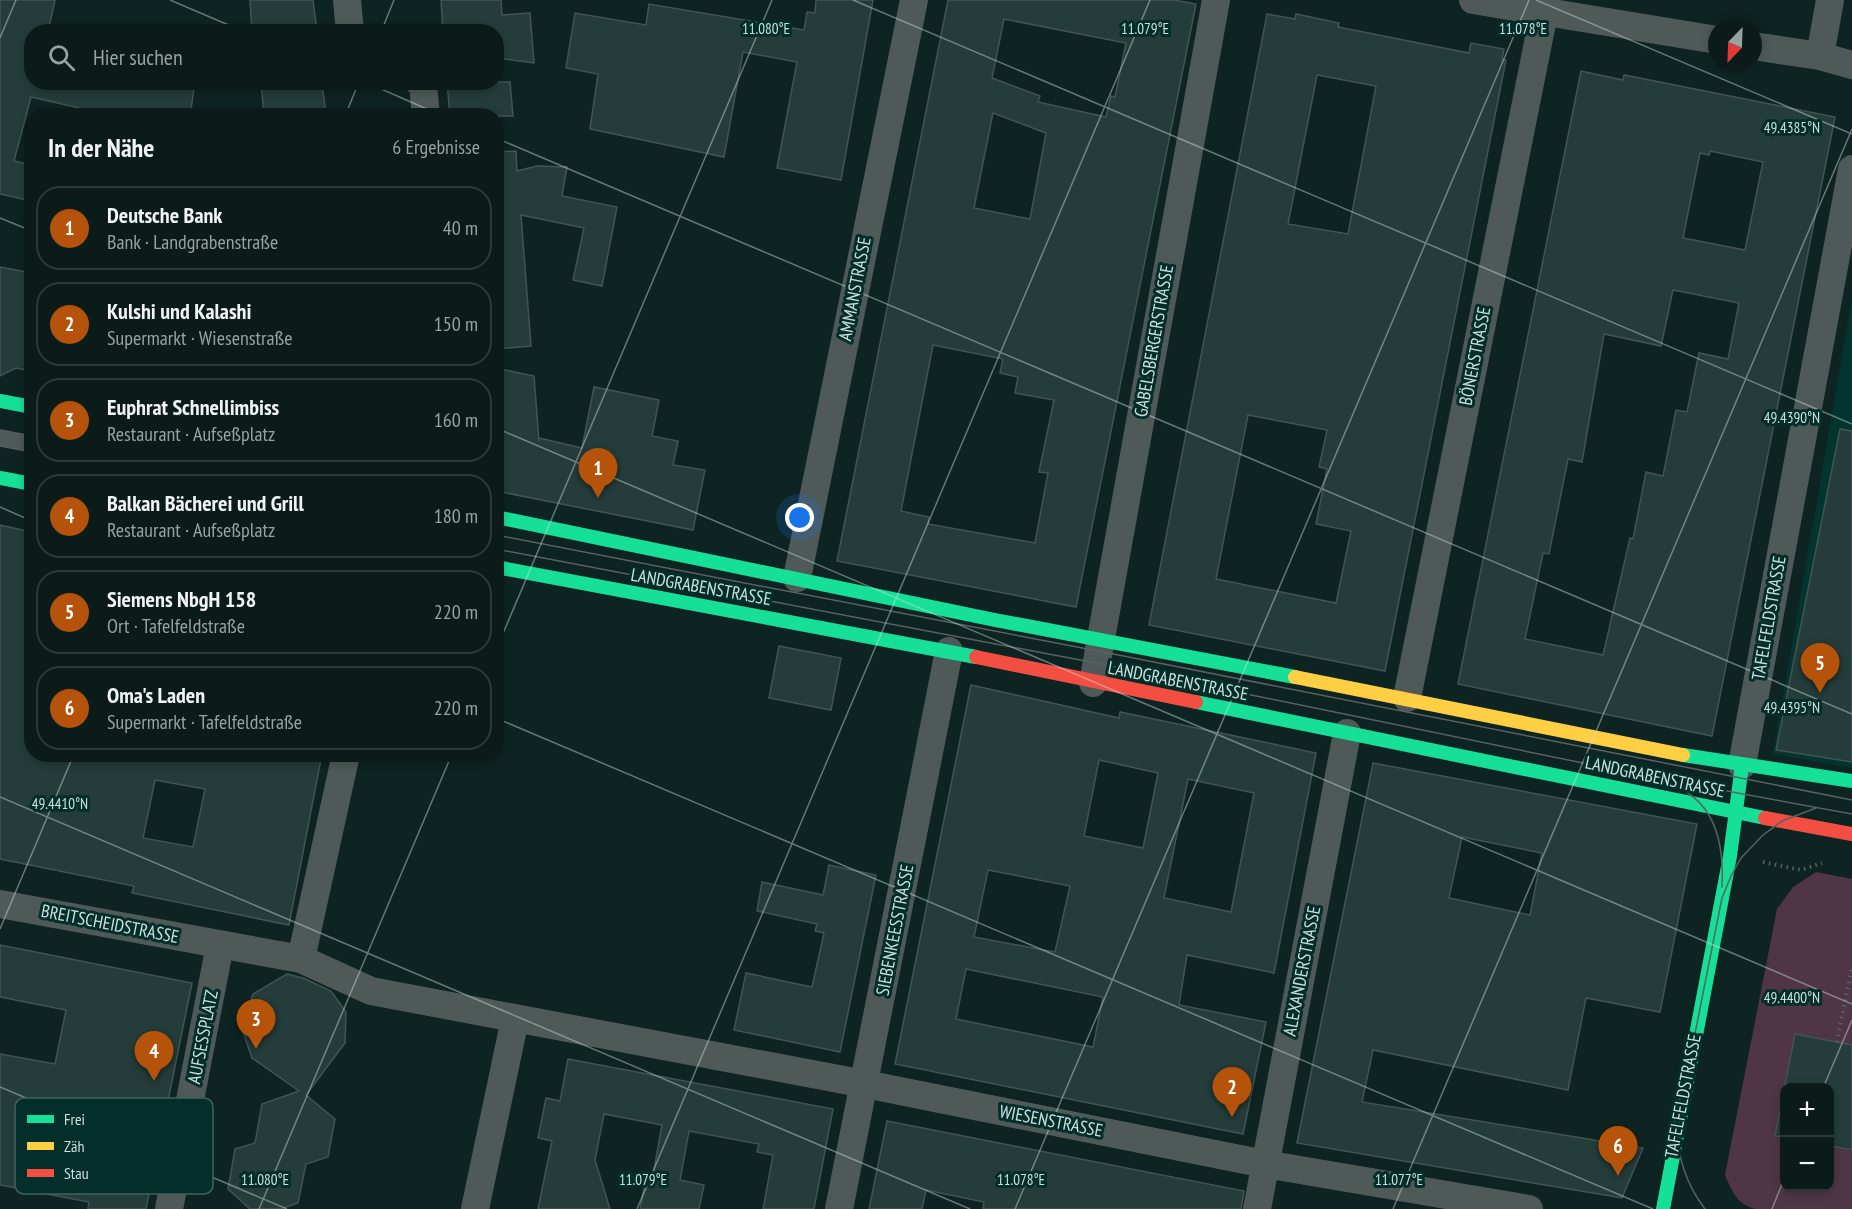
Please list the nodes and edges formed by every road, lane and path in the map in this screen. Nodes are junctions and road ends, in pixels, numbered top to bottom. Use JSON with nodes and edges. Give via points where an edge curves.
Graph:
{"nodes":[{"id":1,"x":347,"y":0,"type":"edge"},
{"id":2,"x":914,"y":0,"type":"edge"},
{"id":3,"x":1216,"y":0,"type":"edge"},
{"id":4,"x":1473,"y":0,"type":"edge"},
{"id":5,"x":1830,"y":0,"type":"edge"},
{"id":6,"x":1545,"y":13,"type":"junction"},
{"id":7,"x":349,"y":24,"type":"edge"},
{"id":8,"x":1708,"y":39,"type":"edge"},
{"id":9,"x":1762,"y":47,"type":"edge"},
{"id":10,"x":1820,"y":56,"type":"junction"},
{"id":11,"x":1852,"y":65,"type":"edge"},
{"id":12,"x":423,"y":90,"type":"edge"},
{"id":13,"x":425,"y":108,"type":"edge"},
{"id":14,"x":1852,"y":169,"type":"edge"},
{"id":15,"x":0,"y":401,"type":"edge"},
{"id":16,"x":24,"y":406,"type":"edge"},
{"id":17,"x":0,"y":438,"type":"edge"},
{"id":18,"x":24,"y":442,"type":"edge"},
{"id":19,"x":0,"y":478,"type":"edge"},
{"id":20,"x":24,"y":482,"type":"edge"},
{"id":21,"x":504,"y":519,"type":"edge"},
{"id":22,"x":504,"y":567,"type":"edge"},
{"id":23,"x":797,"y":578,"type":"junction"},
{"id":24,"x":1099,"y":640,"type":"junction"},
{"id":25,"x":949,"y":651,"type":"junction"},
{"id":26,"x":1093,"y":683,"type":"junction"},
{"id":27,"x":1407,"y":698,"type":"junction"},
{"id":28,"x":1347,"y":733,"type":"junction"},
{"id":29,"x":344,"y":762,"type":"edge"},
{"id":30,"x":1742,"y":765,"type":"junction"},
{"id":31,"x":1852,"y":782,"type":"edge"},
{"id":32,"x":1737,"y":813,"type":"junction"},
{"id":33,"x":1852,"y":834,"type":"edge"},
{"id":34,"x":0,"y":904,"type":"edge"},
{"id":35,"x":220,"y":945,"type":"junction"},
{"id":36,"x":301,"y":959,"type":"junction"},
{"id":37,"x":1852,"y":966,"type":"edge"},
{"id":38,"x":515,"y":1019,"type":"junction"},
{"id":39,"x":1836,"y":1042,"type":"dead end"},
{"id":40,"x":865,"y":1084,"type":"junction"},
{"id":41,"x":190,"y":1098,"type":"edge"},
{"id":42,"x":1265,"y":1164,"type":"junction"},
{"id":43,"x":172,"y":1194,"type":"edge"},
{"id":44,"x":169,"y":1209,"type":"edge"},
{"id":45,"x":475,"y":1209,"type":"edge"},
{"id":46,"x":839,"y":1209,"type":"edge"},
{"id":47,"x":1257,"y":1209,"type":"edge"},
{"id":48,"x":1529,"y":1209,"type":"edge"},
{"id":49,"x":1663,"y":1209,"type":"edge"}],
"edges":[{"from":1,"to":7,"type":"street"},
{"from":2,"to":23,"type":"street","name":"AMMANSTRASSE"},
{"from":3,"to":24,"type":"street","name":"GABELSBERGERSTRASSE"},
{"from":4,"to":6,"type":"street"},
{"from":5,"to":10,"type":"street"},
{"from":6,"to":8,"type":"street"},
{"from":6,"to":27,"type":"street","name":"BÖNERSTRASSE"},
{"from":9,"to":10,"type":"street"},
{"from":10,"to":11,"type":"street"},
{"from":12,"to":13,"type":"street"},
{"from":14,"to":30,"type":"street","name":"TAFELFELDSTRASSE"},
{"from":15,"to":16,"type":"main road"},
{"from":17,"to":18,"type":"lane"},
{"from":19,"to":20,"type":"main road"},
{"from":21,"to":23,"type":"main road","name":"LANDGRABENSTRASSE"},
{"from":22,"to":25,"type":"main road","name":"LANDGRABENSTRASSE"},
{"from":23,"to":24,"type":"main road","name":"LANDGRABENSTRASSE"},
{"from":24,"to":26,"type":"street","name":"GABELSBERGERSTRASSE"},
{"from":24,"to":27,"type":"main road","name":"LANDGRABENSTRASSE"},
{"from":25,"to":26,"type":"main road","name":"LANDGRABENSTRASSE"},
{"from":25,"to":40,"type":"street","name":"SIEBENKEESSTRASSE"},
{"from":26,"to":28,"type":"main road","name":"LANDGRABENSTRASSE"},
{"from":27,"to":30,"type":"main road","name":"LANDGRABENSTRASSE"},
{"from":28,"to":32,"type":"main road","name":"LANDGRABENSTRASSE"},
{"from":28,"to":42,"type":"street","name":"ALEXANDERSTRASSE"},
{"from":29,"to":36,"type":"street"},
{"from":30,"to":31,"type":"main road","name":"LANDGRABENSTRASSE"},
{"from":30,"to":32,"type":"main road","name":"TAFELFELDSTRASSE"},
{"from":32,"to":33,"type":"main road","name":"LANDGRABENSTRASSE"},
{"from":32,"to":49,"type":"main road","name":"TAFELFELDSTRASSE"},
{"from":34,"to":35,"type":"street","name":"BREITSCHEIDSTRASSE"},
{"from":35,"to":36,"type":"street"},
{"from":35,"to":41,"type":"street","name":"AUFSESSPLATZ"},
{"from":36,"to":38,"type":"street","via":[[371,991]]},
{"from":37,"to":39,"type":"path"},
{"from":38,"to":40,"type":"street","name":"WIESENSTRASSE"},
{"from":38,"to":45,"type":"street"},
{"from":40,"to":42,"type":"street","name":"WIESENSTRASSE"},
{"from":40,"to":46,"type":"street","name":"SIEBENKEESSTRASSE"},
{"from":42,"to":47,"type":"street","name":"ALEXANDERSTRASSE"},
{"from":42,"to":48,"type":"street","name":"WIESENSTRASSE"},
{"from":43,"to":44,"type":"street","name":"AUFSESSPLATZ"}]}
